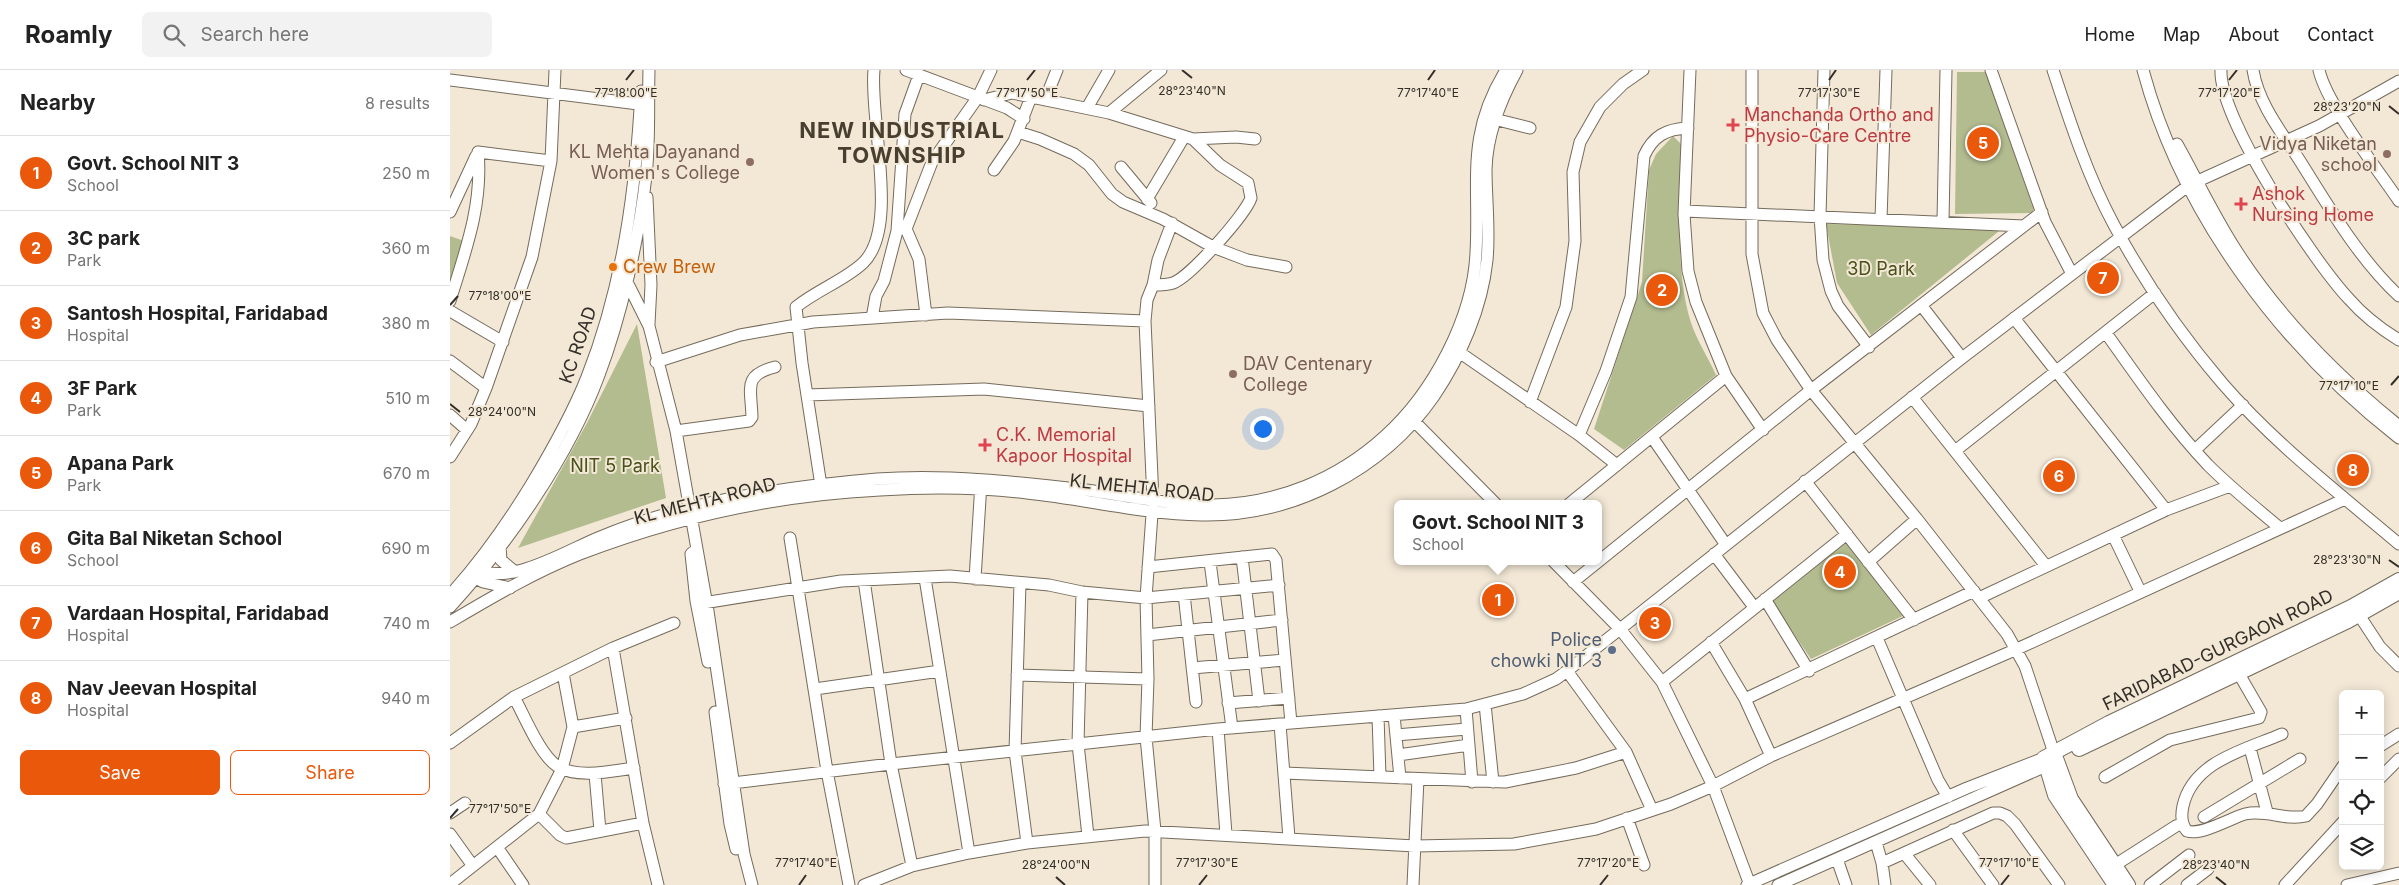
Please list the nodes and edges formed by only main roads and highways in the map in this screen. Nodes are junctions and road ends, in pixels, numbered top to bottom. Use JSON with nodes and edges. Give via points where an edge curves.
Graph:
{"nodes":[{"id":1,"x":2399,"y":580,"type":"edge"},
{"id":2,"x":2399,"y":592,"type":"edge"},
{"id":3,"x":2050,"y":759,"type":"junction"},
{"id":4,"x":2115,"y":885,"type":"edge"},
{"id":5,"x":2128,"y":885,"type":"edge"}],
"edges":[{"from":1,"to":3,"type":"main road","name":"FARIDABAD-GURGAON ROAD","via":[[2352,607],[2109,723]]},
{"from":2,"to":3,"type":"main road","name":"FARIDABAD-GURGAON ROAD","via":[[2359,616],[2238,674]]},
{"from":3,"to":4,"type":"main road","via":[[2055,795]]},
{"from":3,"to":5,"type":"main road","via":[[2070,799]]}]}
